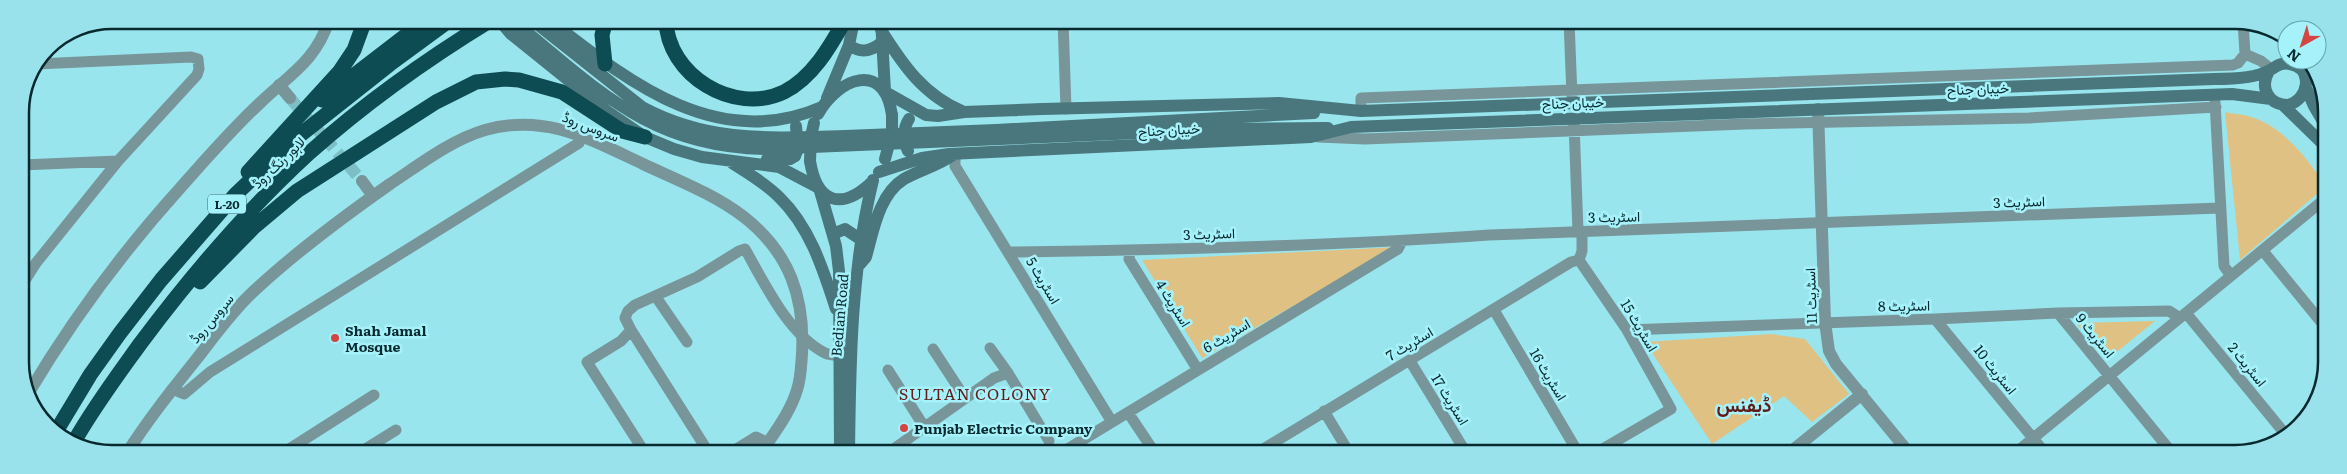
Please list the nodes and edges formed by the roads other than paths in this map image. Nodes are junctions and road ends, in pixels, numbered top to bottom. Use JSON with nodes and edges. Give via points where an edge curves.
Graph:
{"nodes":[{"id":1,"x":326,"y":29,"type":"edge"},
{"id":2,"x":362,"y":29,"type":"edge"},
{"id":3,"x":414,"y":29,"type":"edge"},
{"id":4,"x":439,"y":29,"type":"edge"},
{"id":5,"x":476,"y":29,"type":"edge"},
{"id":6,"x":507,"y":29,"type":"edge"},
{"id":7,"x":523,"y":29,"type":"edge"},
{"id":8,"x":543,"y":29,"type":"edge"},
{"id":9,"x":560,"y":29,"type":"edge"},
{"id":10,"x":604,"y":29,"type":"edge"},
{"id":11,"x":668,"y":29,"type":"edge"},
{"id":12,"x":840,"y":29,"type":"edge"},
{"id":13,"x":852,"y":29,"type":"edge"},
{"id":14,"x":881,"y":29,"type":"edge"},
{"id":15,"x":883,"y":29,"type":"edge"},
{"id":16,"x":1063,"y":29,"type":"edge"},
{"id":17,"x":1569,"y":29,"type":"edge"},
{"id":18,"x":2244,"y":29,"type":"edge"},
{"id":19,"x":881,"y":43,"type":"junction"},
{"id":20,"x":849,"y":45,"type":"junction"},
{"id":21,"x":2245,"y":54,"type":"junction"},
{"id":22,"x":45,"y":64,"type":"edge"},
{"id":23,"x":605,"y":64,"type":"junction"},
{"id":24,"x":2277,"y":65,"type":"edge"},
{"id":25,"x":2299,"y":70,"type":"edge"},
{"id":26,"x":2308,"y":80,"type":"edge"},
{"id":27,"x":279,"y":86,"type":"junction"},
{"id":28,"x":1572,"y":90,"type":"junction"},
{"id":29,"x":886,"y":92,"type":"junction"},
{"id":30,"x":290,"y":98,"type":"tunnel mouth"},
{"id":31,"x":2215,"y":101,"type":"junction"},
{"id":32,"x":2277,"y":102,"type":"junction"},
{"id":33,"x":1572,"y":103,"type":"junction"},
{"id":34,"x":824,"y":105,"type":"junction"},
{"id":35,"x":1066,"y":109,"type":"junction"},
{"id":36,"x":1818,"y":109,"type":"junction"},
{"id":37,"x":304,"y":111,"type":"junction"},
{"id":38,"x":1361,"y":111,"type":"junction"},
{"id":39,"x":964,"y":112,"type":"junction"},
{"id":40,"x":2318,"y":113,"type":"edge"},
{"id":41,"x":926,"y":114,"type":"junction"},
{"id":42,"x":1574,"y":117,"type":"junction"},
{"id":43,"x":733,"y":119,"type":"junction"},
{"id":44,"x":1819,"y":122,"type":"junction"},
{"id":45,"x":1351,"y":127,"type":"junction"},
{"id":46,"x":1575,"y":130,"type":"junction"},
{"id":47,"x":582,"y":136,"type":"junction"},
{"id":48,"x":645,"y":137,"type":"junction"},
{"id":49,"x":1311,"y":137,"type":"junction"},
{"id":50,"x":2318,"y":140,"type":"edge"},
{"id":51,"x":952,"y":154,"type":"junction"},
{"id":52,"x":118,"y":160,"type":"junction"},
{"id":53,"x":730,"y":162,"type":"junction"},
{"id":54,"x":745,"y":163,"type":"junction"},
{"id":55,"x":29,"y":165,"type":"edge"},
{"id":56,"x":876,"y":176,"type":"junction"},
{"id":57,"x":362,"y":182,"type":"tunnel mouth"},
{"id":58,"x":819,"y":189,"type":"junction"},
{"id":59,"x":235,"y":195,"type":"junction"},
{"id":60,"x":373,"y":196,"type":"junction"},
{"id":61,"x":2318,"y":205,"type":"edge"},
{"id":62,"x":2220,"y":208,"type":"junction"},
{"id":63,"x":1823,"y":224,"type":"junction"},
{"id":64,"x":1580,"y":232,"type":"junction"},
{"id":65,"x":832,"y":234,"type":"junction"},
{"id":66,"x":860,"y":239,"type":"junction"},
{"id":67,"x":1402,"y":241,"type":"junction"},
{"id":68,"x":1130,"y":250,"type":"junction"},
{"id":69,"x":2263,"y":251,"type":"junction"},
{"id":70,"x":1009,"y":252,"type":"junction"},
{"id":71,"x":1579,"y":260,"type":"junction"},
{"id":72,"x":36,"y":263,"type":"junction"},
{"id":73,"x":29,"y":264,"type":"edge"},
{"id":74,"x":858,"y":267,"type":"junction"},
{"id":75,"x":29,"y":274,"type":"edge"},
{"id":76,"x":2231,"y":276,"type":"junction"},
{"id":77,"x":656,"y":297,"type":"junction"},
{"id":78,"x":1494,"y":310,"type":"junction"},
{"id":79,"x":2058,"y":312,"type":"junction"},
{"id":80,"x":2183,"y":315,"type":"junction"},
{"id":81,"x":159,"y":318,"type":"junction"},
{"id":82,"x":2318,"y":318,"type":"edge"},
{"id":83,"x":1936,"y":320,"type":"junction"},
{"id":84,"x":840,"y":321,"type":"junction"},
{"id":85,"x":1826,"y":322,"type":"junction"},
{"id":86,"x":631,"y":330,"type":"junction"},
{"id":87,"x":1627,"y":330,"type":"junction"},
{"id":88,"x":803,"y":336,"type":"junction"},
{"id":89,"x":687,"y":342,"type":"dead end"},
{"id":90,"x":990,"y":348,"type":"dead end"},
{"id":91,"x":933,"y":349,"type":"dead end"},
{"id":92,"x":845,"y":356,"type":"junction"},
{"id":93,"x":1410,"y":361,"type":"junction"},
{"id":94,"x":888,"y":370,"type":"dead end"},
{"id":95,"x":1198,"y":370,"type":"junction"},
{"id":96,"x":1008,"y":373,"type":"junction"},
{"id":97,"x":2110,"y":377,"type":"junction"},
{"id":98,"x":33,"y":387,"type":"edge"},
{"id":99,"x":172,"y":389,"type":"junction"},
{"id":100,"x":1862,"y":394,"type":"junction"},
{"id":101,"x":374,"y":395,"type":"dead end"},
{"id":102,"x":965,"y":398,"type":"junction"},
{"id":103,"x":1324,"y":411,"type":"junction"},
{"id":104,"x":1129,"y":414,"type":"junction"},
{"id":105,"x":1112,"y":422,"type":"junction"},
{"id":106,"x":59,"y":426,"type":"edge"},
{"id":107,"x":925,"y":428,"type":"junction"},
{"id":108,"x":396,"y":430,"type":"dead end"},
{"id":109,"x":2282,"y":430,"type":"edge"},
{"id":110,"x":77,"y":438,"type":"edge"},
{"id":111,"x":2033,"y":438,"type":"junction"},
{"id":112,"x":1049,"y":441,"type":"dead end"},
{"id":113,"x":136,"y":445,"type":"edge"},
{"id":114,"x":296,"y":445,"type":"edge"},
{"id":115,"x":372,"y":445,"type":"edge"},
{"id":116,"x":640,"y":445,"type":"edge"},
{"id":117,"x":704,"y":445,"type":"edge"},
{"id":118,"x":743,"y":445,"type":"edge"},
{"id":119,"x":763,"y":445,"type":"edge"},
{"id":120,"x":767,"y":445,"type":"edge"},
{"id":121,"x":840,"y":445,"type":"edge"},
{"id":122,"x":849,"y":445,"type":"edge"},
{"id":123,"x":900,"y":445,"type":"edge"},
{"id":124,"x":1075,"y":445,"type":"edge"},
{"id":125,"x":1148,"y":445,"type":"edge"},
{"id":126,"x":1269,"y":445,"type":"edge"},
{"id":127,"x":1345,"y":445,"type":"edge"},
{"id":128,"x":1461,"y":445,"type":"edge"},
{"id":129,"x":1574,"y":445,"type":"edge"},
{"id":130,"x":1609,"y":445,"type":"edge"},
{"id":131,"x":1799,"y":445,"type":"edge"},
{"id":132,"x":1903,"y":445,"type":"edge"},
{"id":133,"x":2025,"y":445,"type":"edge"},
{"id":134,"x":2039,"y":445,"type":"edge"},
{"id":135,"x":2166,"y":445,"type":"edge"}],
"edges":[{"from":1,"to":27,"type":"street","via":[[323,39],[299,70]]},
{"from":2,"to":37,"type":"highway","via":[[348,59]]},
{"from":3,"to":37,"type":"highway"},
{"from":4,"to":59,"type":"highway","name":"لاہور رنگ روڈ","number":"L-20","via":[[285,148]]},
{"from":5,"to":81,"type":"highway","name":"لاہور رنگ روڈ","number":"L-20","via":[[369,105],[308,154],[215,250]]},
{"from":6,"to":48,"type":"main road","via":[[608,112]]},
{"from":7,"to":45,"type":"main road","via":[[635,116],[682,137],[736,148]]},
{"from":8,"to":38,"type":"main road","via":[[642,107],[693,129],[735,137],[919,134]]},
{"from":9,"to":23,"type":"main road"},
{"from":10,"to":23,"type":"highway","via":[[602,41]]},
{"from":11,"to":12,"type":"highway","via":[[678,58],[690,72],[716,91],[745,99],[782,93],[801,80],[827,50]]},
{"from":13,"to":20,"type":"main road"},
{"from":14,"to":19,"type":"main road"},
{"from":15,"to":39,"type":"main road","via":[[913,77],[936,97]]},
{"from":16,"to":35,"type":"street"},
{"from":17,"to":28,"type":"street"},
{"from":18,"to":21,"type":"street"},
{"from":19,"to":20,"type":"main road","via":[[867,51]]},
{"from":19,"to":29,"type":"main road"},
{"from":20,"to":34,"type":"main road"},
{"from":21,"to":24,"type":"street"},
{"from":21,"to":28,"type":"street","via":[[2233,65]]},
{"from":22,"to":52,"type":"street","via":[[198,59],[197,75]]},
{"from":23,"to":43,"type":"main road","via":[[673,104]]},
{"from":24,"to":32,"type":"main road","via":[[2264,86]]},
{"from":24,"to":33,"type":"main road","name":"خیبان جناح","via":[[2231,78],[2165,82]]},
{"from":25,"to":26,"type":"main road"},
{"from":26,"to":32,"type":"main road","via":[[2298,101]]},
{"from":26,"to":40,"type":"main road"},
{"from":27,"to":30,"type":"street"},
{"from":27,"to":98,"type":"street","via":[[209,156],[138,238],[73,325]]},
{"from":28,"to":33,"type":"street"},
{"from":28,"to":38,"type":"street","via":[[1361,98]]},
{"from":29,"to":34,"type":"main road","via":[[871,81],[857,79],[840,88]]},
{"from":29,"to":41,"type":"main road","name":"خیبان جناح"},
{"from":29,"to":56,"type":"main road","bridge":true,"via":[[892,115],[892,133],[885,159]]},
{"from":31,"to":32,"type":"main road","name":"خیبان جناح","via":[[2240,95]]},
{"from":31,"to":36,"type":"main road","name":"خیبان جناح"},
{"from":31,"to":44,"type":"street","via":[[2038,117]]},
{"from":31,"to":62,"type":"street"},
{"from":32,"to":50,"type":"main road"},
{"from":33,"to":38,"type":"main road","name":"خیبان جناح"},
{"from":34,"to":43,"type":"main road","via":[[793,118],[765,122]]},
{"from":34,"to":58,"type":"main road","bridge":true,"via":[[814,123],[810,148],[810,161]]},
{"from":35,"to":38,"type":"main road","name":"خیبان جناح","via":[[1279,103]]},
{"from":35,"to":39,"type":"main road","name":"خیبان جناح"},
{"from":36,"to":42,"type":"main road","name":"خیبان جناح"},
{"from":36,"to":44,"type":"street","name":"اسٹریٹ 11"},
{"from":37,"to":59,"type":"highway","via":[[251,166]]},
{"from":39,"to":41,"type":"main road","name":"خیبان جناح","via":[[947,116]]},
{"from":41,"to":51,"type":"main road","bridge":true,"via":[[909,119],[906,125],[908,151],[916,154],[942,150]]},
{"from":42,"to":45,"type":"main road","name":"خیبان جناح"},
{"from":42,"to":46,"type":"street"},
{"from":43,"to":54,"type":"main road","bridge":true,"via":[[738,124],[796,126],[798,148],[795,156],[790,159],[757,158]]},
{"from":44,"to":46,"type":"street"},
{"from":44,"to":63,"type":"street","name":"اسٹریٹ 11"},
{"from":45,"to":49,"type":"main road","name":"خیبان جناح"},
{"from":46,"to":49,"type":"street","via":[[1365,139]]},
{"from":46,"to":64,"type":"street"},
{"from":47,"to":60,"type":"street","name":"سروس روڈ","via":[[556,128],[529,125],[486,130],[466,137]]},
{"from":47,"to":88,"type":"street","name":"سروس روڈ","via":[[713,198],[754,225],[774,247],[790,274],[800,304]]},
{"from":47,"to":99,"type":"street","via":[[578,143],[210,372],[184,394]]},
{"from":48,"to":53,"type":"main road","via":[[674,149]]},
{"from":48,"to":81,"type":"highway","via":[[622,131],[562,92],[519,80],[491,79],[463,88],[297,192],[254,227],[202,281]]},
{"from":49,"to":51,"type":"main road","name":"خیبان جناح"},
{"from":51,"to":56,"type":"main road","name":"خیبان جناح","via":[[922,158]]},
{"from":51,"to":70,"type":"street","name":"اسٹریٹ 5","via":[[955,166]]},
{"from":51,"to":74,"type":"main road","via":[[937,166],[905,179],[892,189],[882,206],[866,257]]},
{"from":52,"to":55,"type":"street"},
{"from":52,"to":72,"type":"street"},
{"from":53,"to":54,"type":"main road"},
{"from":53,"to":84,"type":"main road","via":[[765,185],[791,210],[818,256]]},
{"from":54,"to":58,"type":"main road","via":[[779,167]]},
{"from":56,"to":58,"type":"main road","via":[[860,193],[848,198],[829,197]]},
{"from":56,"to":66,"type":"main road","name":"Bedian Road"},
{"from":57,"to":60,"type":"street"},
{"from":58,"to":65,"type":"main road"},
{"from":59,"to":106,"type":"highway","name":"لاہور رنگ روڈ","number":"L-20","via":[[138,309],[90,375]]},
{"from":60,"to":99,"type":"street","name":"سروس روڈ","via":[[316,237],[255,290]]},
{"from":61,"to":69,"type":"street"},
{"from":62,"to":63,"type":"street","name":"اسٹریٹ 3"},
{"from":62,"to":76,"type":"street","via":[[2224,266]]},
{"from":63,"to":64,"type":"street","name":"اسٹریٹ 3"},
{"from":63,"to":85,"type":"street","name":"اسٹریٹ 11"},
{"from":64,"to":67,"type":"street","name":"اسٹریٹ 3"},
{"from":64,"to":71,"type":"street","via":[[1582,252]]},
{"from":65,"to":66,"type":"main road","via":[[845,229]]},
{"from":65,"to":84,"type":"main road","via":[[839,271]]},
{"from":66,"to":74,"type":"main road","name":"Bedian Road"},
{"from":67,"to":68,"type":"street","name":"اسٹریٹ 3"},
{"from":67,"to":95,"type":"street","name":"اسٹریٹ 6","via":[[1398,249]]},
{"from":68,"to":70,"type":"street","name":"اسٹریٹ 3"},
{"from":68,"to":95,"type":"street","name":"اسٹریٹ 4","via":[[1129,258]]},
{"from":69,"to":76,"type":"street"},
{"from":69,"to":82,"type":"street"},
{"from":70,"to":105,"type":"street","name":"اسٹریٹ 5"},
{"from":71,"to":78,"type":"street","name":"اسٹریٹ 7"},
{"from":71,"to":87,"type":"street","name":"اسٹریٹ 15"},
{"from":72,"to":73,"type":"street"},
{"from":72,"to":75,"type":"street"},
{"from":74,"to":92,"type":"main road","name":"Bedian Road"},
{"from":76,"to":80,"type":"street"},
{"from":77,"to":86,"type":"street","via":[[628,311],[625,318]]},
{"from":77,"to":88,"type":"street","via":[[745,249],[785,317]]},
{"from":77,"to":89,"type":"street"},
{"from":78,"to":93,"type":"street","name":"اسٹریٹ 7"},
{"from":78,"to":129,"type":"street","name":"اسٹریٹ 16"},
{"from":79,"to":80,"type":"street","name":"اسٹریٹ 8","via":[[2169,311]]},
{"from":79,"to":83,"type":"street","name":"اسٹریٹ 8"},
{"from":79,"to":97,"type":"street","name":"اسٹریٹ 9"},
{"from":80,"to":97,"type":"street"},
{"from":80,"to":109,"type":"street","name":"اسٹریٹ 2"},
{"from":81,"to":110,"type":"highway","name":"لاہور رنگ روڈ","number":"L-20"},
{"from":83,"to":85,"type":"street","name":"اسٹریٹ 8"},
{"from":83,"to":111,"type":"street","name":"اسٹریٹ 10"},
{"from":84,"to":92,"type":"main road"},
{"from":85,"to":87,"type":"street","name":"اسٹریٹ 8"},
{"from":85,"to":100,"type":"street","name":"اسٹریٹ 11","via":[[1831,357]]},
{"from":86,"to":116,"type":"street","via":[[621,341],[587,362]]},
{"from":86,"to":117,"type":"street"},
{"from":87,"to":130,"type":"street","name":"اسٹریٹ 15","via":[[1671,409]]},
{"from":88,"to":92,"type":"street","via":[[826,354]]},
{"from":88,"to":120,"type":"street","name":"سروس روڈ","via":[[797,391]]},
{"from":90,"to":96,"type":"street"},
{"from":91,"to":102,"type":"street"},
{"from":92,"to":121,"type":"main road"},
{"from":92,"to":122,"type":"main road","name":"Bedian Road"},
{"from":93,"to":103,"type":"street","name":"اسٹریٹ 7"},
{"from":93,"to":128,"type":"street","name":"اسٹریٹ 17"},
{"from":94,"to":107,"type":"street"},
{"from":95,"to":104,"type":"street","name":"اسٹریٹ 6"},
{"from":96,"to":102,"type":"street","via":[[994,378]]},
{"from":96,"to":112,"type":"street"},
{"from":97,"to":111,"type":"street"},
{"from":97,"to":135,"type":"street"},
{"from":99,"to":113,"type":"street","name":"سروس روڈ"},
{"from":100,"to":131,"type":"street"},
{"from":100,"to":132,"type":"street","name":"اسٹریٹ 11"},
{"from":101,"to":114,"type":"street"},
{"from":102,"to":107,"type":"street"},
{"from":103,"to":126,"type":"street","name":"اسٹریٹ 7"},
{"from":103,"to":127,"type":"street"},
{"from":104,"to":105,"type":"street","name":"اسٹریٹ 6"},
{"from":104,"to":125,"type":"street"},
{"from":105,"to":124,"type":"street","name":"اسٹریٹ 6"},
{"from":107,"to":123,"type":"street"},
{"from":108,"to":115,"type":"street"},
{"from":111,"to":133,"type":"street"},
{"from":111,"to":134,"type":"street"},
{"from":118,"to":119,"type":"street","via":[[756,437]]}]}
